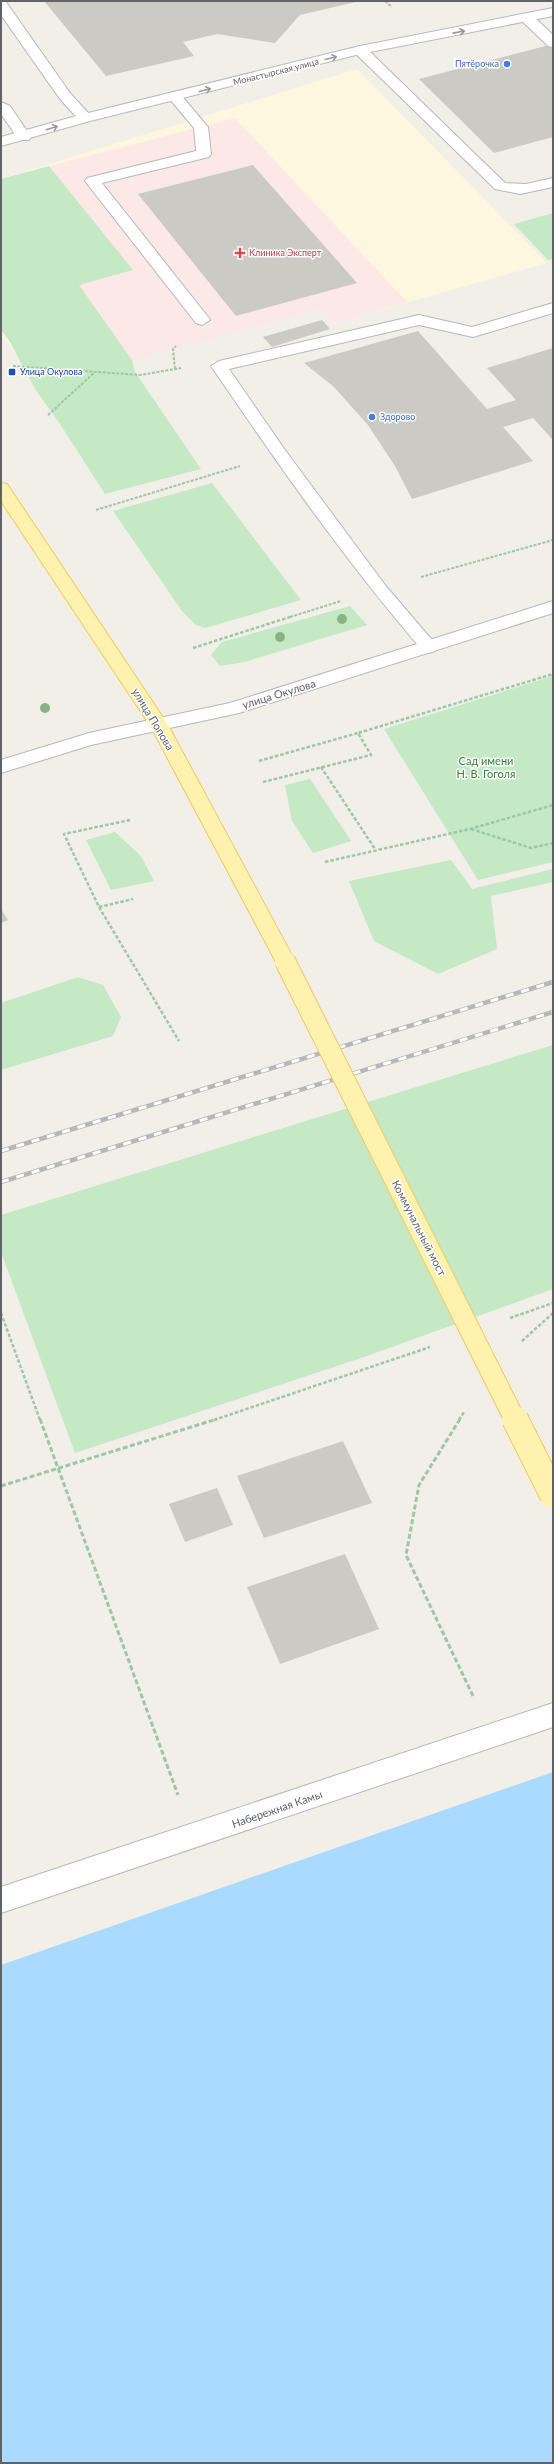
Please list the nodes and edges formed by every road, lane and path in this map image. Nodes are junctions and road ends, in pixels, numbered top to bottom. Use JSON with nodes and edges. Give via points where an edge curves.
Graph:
{"nodes":[{"id":1,"x":1,"y":5,"type":"edge"},
{"id":2,"x":553,"y":12,"type":"edge"},
{"id":3,"x":528,"y":18,"type":"junction"},
{"id":4,"x":553,"y":43,"type":"edge"},
{"id":5,"x":360,"y":50,"type":"junction"},
{"id":6,"x":175,"y":97,"type":"junction"},
{"id":7,"x":1,"y":106,"type":"edge"},
{"id":8,"x":85,"y":118,"type":"junction"},
{"id":9,"x":24,"y":137,"type":"junction"},
{"id":10,"x":1,"y":142,"type":"edge"},
{"id":11,"x":553,"y":182,"type":"edge"},
{"id":12,"x":553,"y":308,"type":"edge"},
{"id":13,"x":202,"y":320,"type":"dead end"},
{"id":14,"x":13,"y":366,"type":"dead end"},
{"id":15,"x":219,"y":366,"type":"junction"},
{"id":16,"x":94,"y":372,"type":"junction"},
{"id":17,"x":48,"y":415,"type":"dead end"},
{"id":18,"x":279,"y":454,"type":"junction"},
{"id":19,"x":1,"y":488,"type":"edge"},
{"id":20,"x":96,"y":510,"type":"dead end"},
{"id":21,"x":553,"y":607,"type":"edge"},
{"id":22,"x":430,"y":647,"type":"junction"},
{"id":23,"x":553,"y":674,"type":"edge"},
{"id":24,"x":159,"y":725,"type":"junction"},
{"id":25,"x":358,"y":733,"type":"junction"},
{"id":26,"x":259,"y":761,"type":"dead end"},
{"id":27,"x":1,"y":767,"type":"edge"},
{"id":28,"x":321,"y":767,"type":"junction"},
{"id":29,"x":263,"y":782,"type":"dead end"},
{"id":30,"x":553,"y":805,"type":"edge"},
{"id":31,"x":130,"y":820,"type":"dead end"},
{"id":32,"x":470,"y":829,"type":"junction"},
{"id":33,"x":553,"y":843,"type":"edge"},
{"id":34,"x":376,"y":849,"type":"junction"},
{"id":35,"x":325,"y":862,"type":"dead end"},
{"id":36,"x":133,"y":899,"type":"dead end"},
{"id":37,"x":99,"y":907,"type":"junction"},
{"id":38,"x":285,"y":961,"type":"joint"},
{"id":39,"x":179,"y":1041,"type":"dead end"},
{"id":40,"x":553,"y":1303,"type":"edge"},
{"id":41,"x":1,"y":1313,"type":"edge"},
{"id":42,"x":553,"y":1313,"type":"edge"},
{"id":43,"x":502,"y":1321,"type":"dead end"},
{"id":44,"x":436,"y":1344,"type":"dead end"},
{"id":45,"x":517,"y":1344,"type":"dead end"},
{"id":46,"x":469,"y":1405,"type":"dead end"},
{"id":47,"x":59,"y":1469,"type":"junction"},
{"id":48,"x":1,"y":1486,"type":"edge"},
{"id":49,"x":553,"y":1495,"type":"edge"},
{"id":50,"x":553,"y":1716,"type":"edge"},
{"id":51,"x":492,"y":1736,"type":"junction"},
{"id":52,"x":193,"y":1837,"type":"junction"},
{"id":53,"x":1,"y":1900,"type":"edge"}],
"edges":[{"from":1,"to":8,"type":"street","via":[[65,96]]},
{"from":2,"to":3,"type":"street","name":"Монастырская улица"},
{"from":3,"to":4,"type":"street"},
{"from":5,"to":3,"type":"street","name":"Монастырская улица","one_way":true},
{"from":6,"to":5,"type":"street","name":"Монастырская улица","one_way":true},
{"from":5,"to":11,"type":"street","via":[[500,186],[509,190],[523,190]]},
{"from":6,"to":8,"type":"street","name":"Монастырская улица"},
{"from":6,"to":13,"type":"street","via":[[201,126],[204,154],[92,182]]},
{"from":7,"to":9,"type":"street","via":[[6,109]]},
{"from":9,"to":8,"type":"street","name":"Монастырская улица","one_way":true},
{"from":9,"to":10,"type":"street","name":"Монастырская улица"},
{"from":12,"to":15,"type":"street","via":[[472,332],[419,320]]},
{"from":14,"to":16,"type":"path"},
{"from":15,"to":16,"type":"path","via":[[140,375]]},
{"from":15,"to":18,"type":"street"},
{"from":16,"to":17,"type":"path"},
{"from":18,"to":20,"type":"path"},
{"from":18,"to":22,"type":"street","via":[[379,589]]},
{"from":19,"to":24,"type":"main road","name":"улица Попова"},
{"from":21,"to":22,"type":"street","name":"улица Окулова"},
{"from":22,"to":24,"type":"street","name":"улица Окулова","via":[[232,709]]},
{"from":23,"to":25,"type":"path"},
{"from":24,"to":27,"type":"street","name":"улица Окулова","via":[[89,739]]},
{"from":24,"to":38,"type":"main road","name":"улица Попова"},
{"from":25,"to":26,"type":"path"},
{"from":25,"to":28,"type":"path","via":[[371,755]]},
{"from":28,"to":29,"type":"path"},
{"from":28,"to":34,"type":"path"},
{"from":30,"to":32,"type":"path"},
{"from":31,"to":37,"type":"path","via":[[64,834]]},
{"from":32,"to":33,"type":"path","via":[[531,848]]},
{"from":32,"to":34,"type":"path"},
{"from":34,"to":35,"type":"path"},
{"from":36,"to":37,"type":"path"},
{"from":37,"to":39,"type":"path"},
{"from":38,"to":49,"type":"main road","name":"Коммунальный мост","bridge":true},
{"from":40,"to":43,"type":"path"},
{"from":41,"to":47,"type":"path"},
{"from":42,"to":45,"type":"path"},
{"from":44,"to":47,"type":"path","via":[[342,1378]]},
{"from":46,"to":51,"type":"path","via":[[419,1484],[406,1555]]},
{"from":47,"to":48,"type":"path"},
{"from":47,"to":52,"type":"path"},
{"from":50,"to":51,"type":"street","name":"Набережная Камы"},
{"from":51,"to":52,"type":"street","name":"Набережная Камы"},
{"from":52,"to":53,"type":"street","name":"Набережная Камы"}]}
